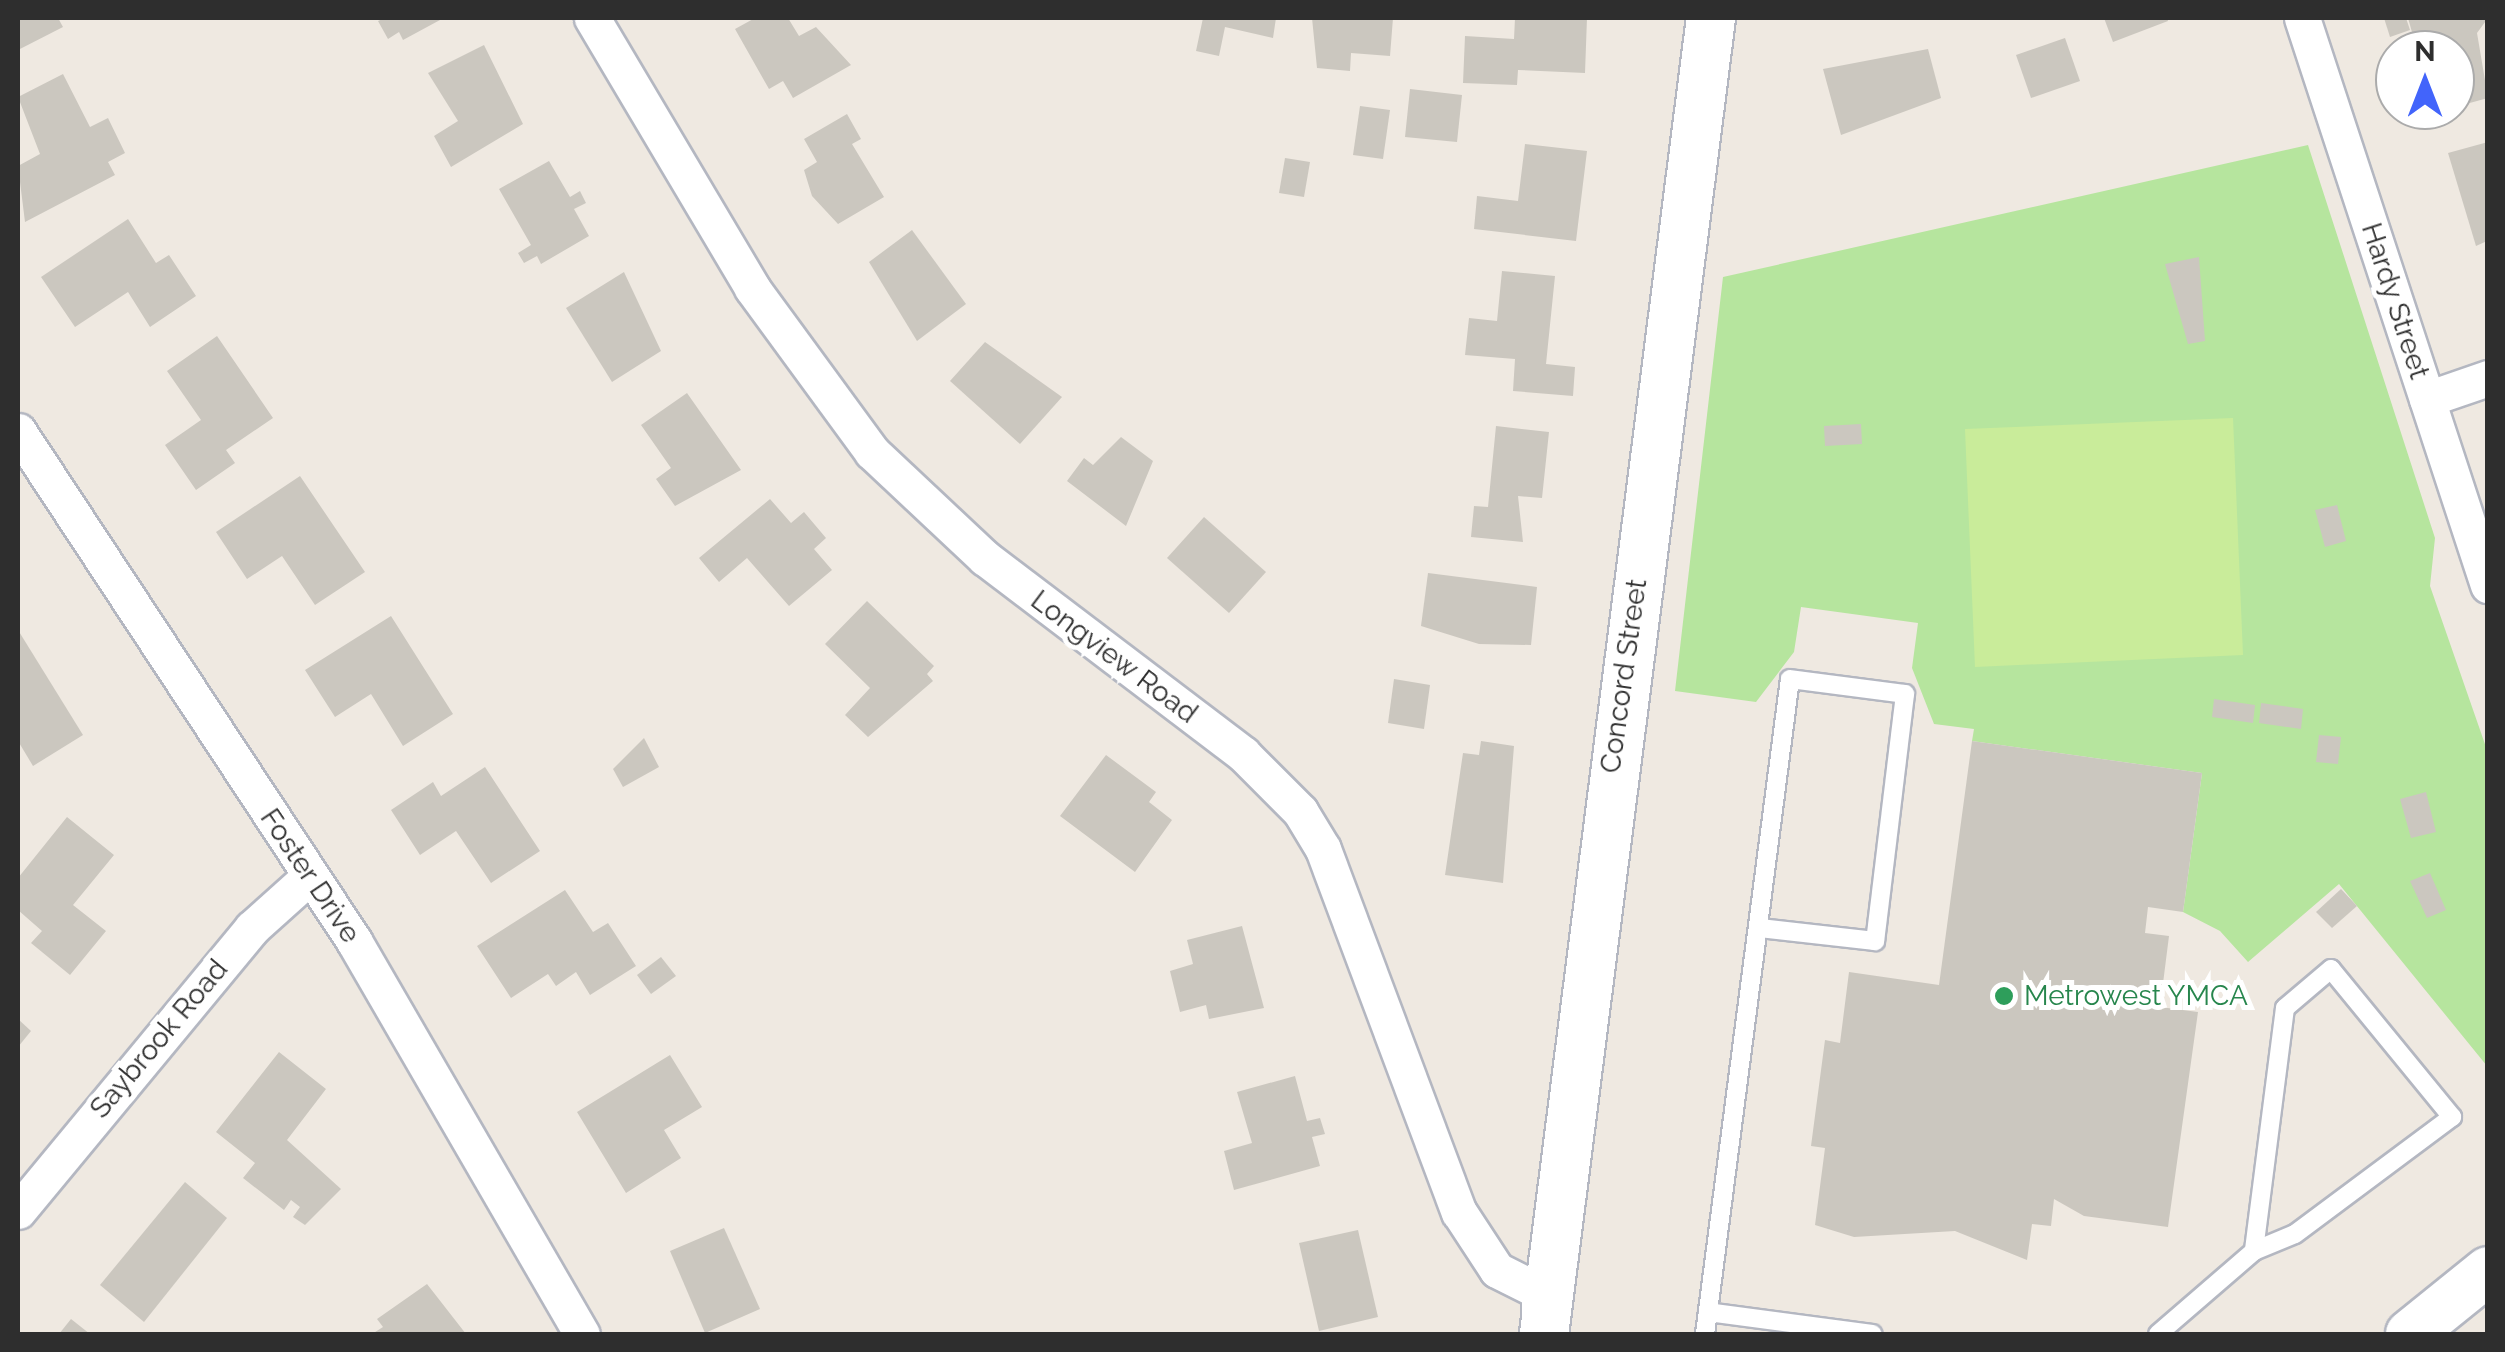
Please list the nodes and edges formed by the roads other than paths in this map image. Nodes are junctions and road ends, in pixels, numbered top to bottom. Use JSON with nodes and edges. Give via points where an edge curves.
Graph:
{"nodes":[{"id":1,"x":592,"y":18,"type":"edge"},
{"id":2,"x":1711,"y":18,"type":"edge"},
{"id":3,"x":2302,"y":18,"type":"edge"},
{"id":4,"x":2488,"y":378,"type":"edge"},
{"id":5,"x":2427,"y":399,"type":"junction"},
{"id":6,"x":18,"y":431,"type":"edge"},
{"id":7,"x":2488,"y":585,"type":"edge"},
{"id":8,"x":310,"y":876,"type":"junction"},
{"id":9,"x":1760,"y":928,"type":"junction"},
{"id":10,"x":18,"y":1210,"type":"edge"},
{"id":11,"x":2254,"y":1252,"type":"junction"},
{"id":12,"x":2488,"y":1271,"type":"edge"},
{"id":13,"x":1708,"y":1312,"type":"junction"},
{"id":14,"x":582,"y":1334,"type":"edge"},
{"id":15,"x":1542,"y":1334,"type":"edge"},
{"id":16,"x":1705,"y":1334,"type":"edge"},
{"id":17,"x":1873,"y":1334,"type":"edge"},
{"id":18,"x":2158,"y":1334,"type":"edge"},
{"id":19,"x":2410,"y":1334,"type":"edge"}],
"edges":[{"from":1,"to":15,"type":"street","name":"Longview Road","via":[[752,288],[872,452],[985,558],[1243,754],[1300,810],[1329,863],[1458,1212],[1497,1270],[1540,1291]]},
{"from":2,"to":15,"type":"main road","name":"Concord Street"},
{"from":3,"to":5,"type":"street","name":"Hardy Street"},
{"from":4,"to":5,"type":"street"},
{"from":5,"to":7,"type":"street","name":"Hardy Street"},
{"from":6,"to":8,"type":"street","name":"Foster Drive"},
{"from":8,"to":10,"type":"street","name":"Saybrook Road","via":[[252,928]]},
{"from":8,"to":14,"type":"street","name":"Foster Drive","via":[[526,1224]]},
{"from":9,"to":9,"type":"lane","via":[[1875,941],[1905,694],[1790,679]]},
{"from":9,"to":13,"type":"lane"},
{"from":11,"to":11,"type":"lane","via":[[2294,1234],[2452,1117],[2331,969],[2285,1008]]},
{"from":11,"to":18,"type":"lane"},
{"from":12,"to":19,"type":"main road"},
{"from":13,"to":16,"type":"lane"},
{"from":13,"to":17,"type":"lane"}]}
